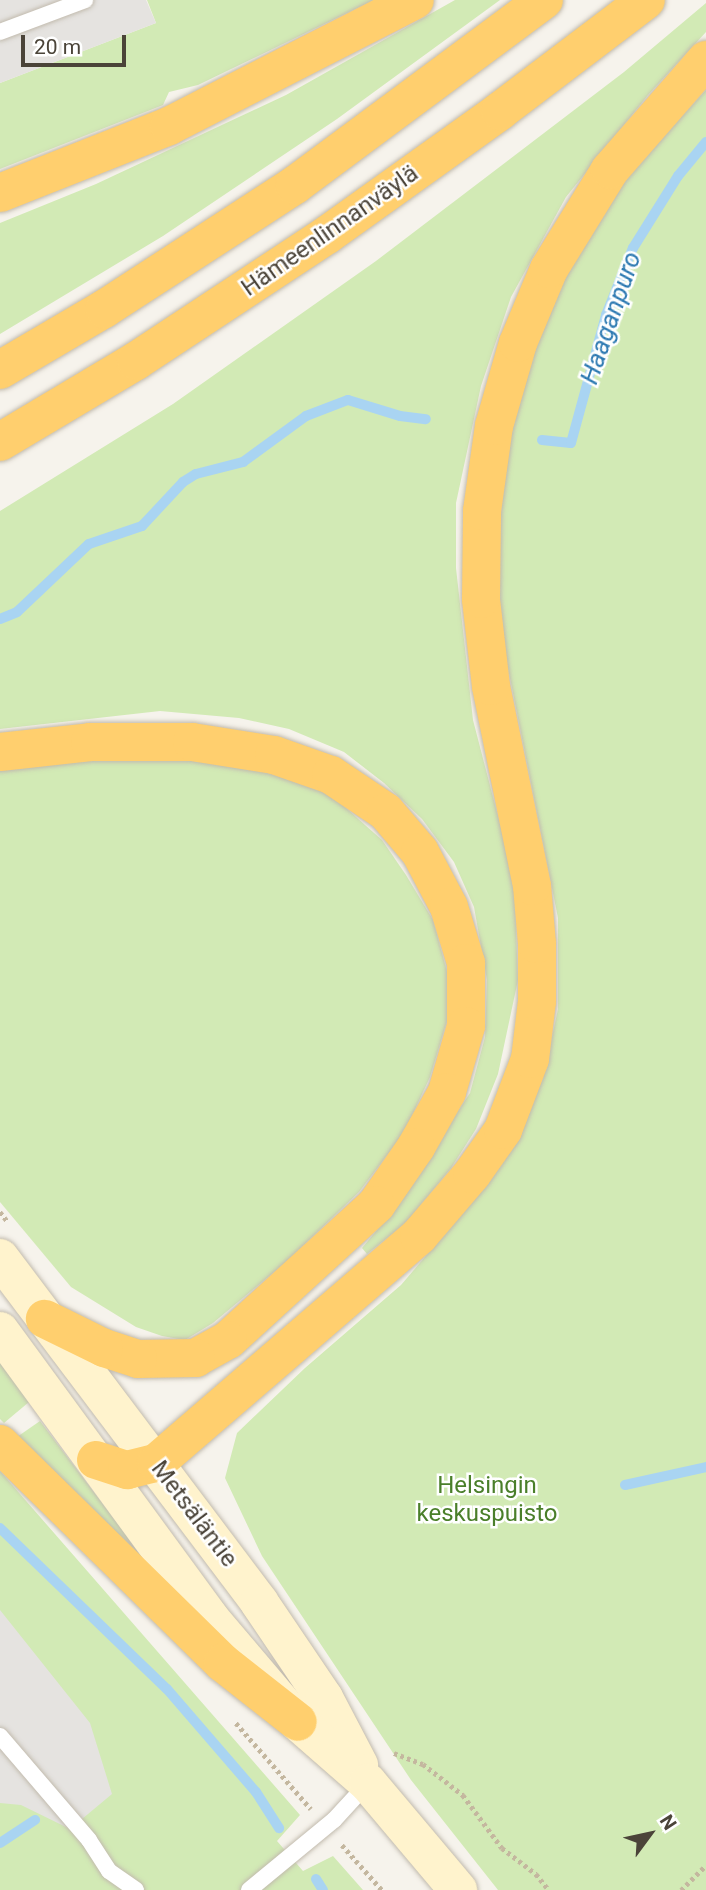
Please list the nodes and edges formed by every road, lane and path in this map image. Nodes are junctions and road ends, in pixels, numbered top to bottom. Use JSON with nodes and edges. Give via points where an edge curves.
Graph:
{"nodes":[{"id":1,"x":85,"y":0,"type":"edge"},
{"id":2,"x":415,"y":0,"type":"edge"},
{"id":3,"x":544,"y":0,"type":"edge"},
{"id":4,"x":646,"y":0,"type":"edge"},
{"id":5,"x":0,"y":32,"type":"edge"},
{"id":6,"x":706,"y":60,"type":"edge"},
{"id":7,"x":0,"y":193,"type":"edge"},
{"id":8,"x":0,"y":370,"type":"edge"},
{"id":9,"x":0,"y":442,"type":"edge"},
{"id":10,"x":0,"y":752,"type":"edge"},
{"id":11,"x":0,"y":1258,"type":"edge"},
{"id":12,"x":45,"y":1319,"type":"junction"},
{"id":13,"x":0,"y":1331,"type":"edge"},
{"id":14,"x":0,"y":1444,"type":"edge"},
{"id":15,"x":96,"y":1460,"type":"junction"},
{"id":16,"x":156,"y":1463,"type":"junction"},
{"id":17,"x":298,"y":1722,"type":"junction"},
{"id":18,"x":0,"y":1736,"type":"edge"},
{"id":19,"x":368,"y":1783,"type":"junction"},
{"id":20,"x":706,"y":1866,"type":"edge"},
{"id":21,"x":136,"y":1890,"type":"edge"},
{"id":22,"x":249,"y":1890,"type":"edge"},
{"id":23,"x":458,"y":1890,"type":"edge"},
{"id":24,"x":549,"y":1890,"type":"edge"},
{"id":25,"x":681,"y":1890,"type":"edge"}],
"edges":[{"from":1,"to":5,"type":"lane"},
{"from":2,"to":7,"type":"highway","via":[[169,126]]},
{"from":3,"to":8,"type":"highway","via":[[295,185],[104,309]]},
{"from":4,"to":9,"type":"highway","name":"Hämeenlinnanväylä","via":[[327,235],[136,361]]},
{"from":6,"to":16,"type":"highway","via":[[610,170],[549,269],[518,343],[494,426],[482,511],[481,599],[491,686],[532,886],[537,944],[537,1002],[530,1059],[503,1130],[419,1236]]},
{"from":10,"to":12,"type":"highway","via":[[90,742],[192,742],[274,755],[331,775],[386,812],[420,852],[450,907],[466,963],[466,1026],[447,1092],[416,1147],[376,1205],[228,1340],[197,1358],[138,1359]]},
{"from":11,"to":12,"type":"main road","name":"Metsäläntie"},
{"from":12,"to":16,"type":"main road","name":"Metsäläntie"},
{"from":13,"to":15,"type":"main road","name":"Metsäläntie"},
{"from":14,"to":17,"type":"highway","via":[[223,1663]]},
{"from":15,"to":16,"type":"highway","via":[[127,1470]]},
{"from":15,"to":17,"type":"main road","name":"Metsäläntie","via":[[209,1617]]},
{"from":16,"to":19,"type":"main road","name":"Metsäläntie","via":[[324,1698]]},
{"from":17,"to":19,"type":"main road","name":"Metsäläntie"},
{"from":18,"to":21,"type":"lane","via":[[89,1840],[108,1871]]},
{"from":19,"to":22,"type":"lane","via":[[334,1820]]},
{"from":19,"to":23,"type":"main road","name":"Metsäläntie"},
{"from":19,"to":24,"type":"path","via":[[395,1752],[423,1764],[463,1795],[502,1848]]},
{"from":20,"to":25,"type":"path"}]}
